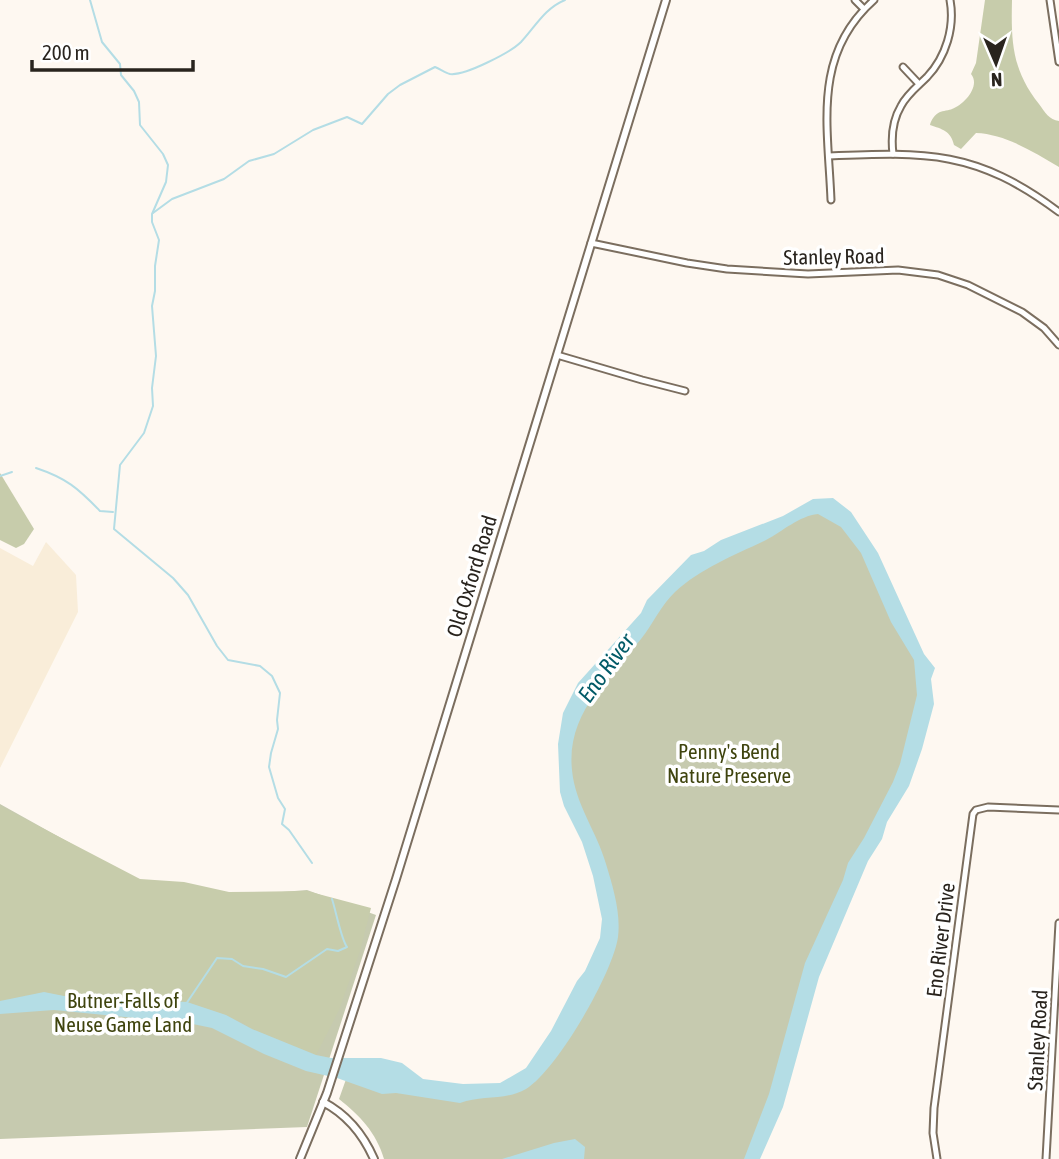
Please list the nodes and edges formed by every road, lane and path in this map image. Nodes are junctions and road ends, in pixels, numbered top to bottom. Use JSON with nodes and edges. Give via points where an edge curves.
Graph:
{"nodes":[{"id":1,"x":666,"y":0,"type":"edge"},
{"id":2,"x":855,"y":0,"type":"edge"},
{"id":3,"x":874,"y":0,"type":"edge"},
{"id":4,"x":950,"y":0,"type":"edge"},
{"id":5,"x":1049,"y":0,"type":"edge"},
{"id":6,"x":864,"y":9,"type":"junction"},
{"id":7,"x":1056,"y":21,"type":"edge"},
{"id":8,"x":1059,"y":62,"type":"edge"},
{"id":9,"x":903,"y":67,"type":"dead end"},
{"id":10,"x":919,"y":84,"type":"junction"},
{"id":11,"x":893,"y":154,"type":"junction"},
{"id":12,"x":829,"y":156,"type":"junction"},
{"id":13,"x":831,"y":200,"type":"dead end"},
{"id":14,"x":1059,"y":212,"type":"edge"},
{"id":15,"x":591,"y":243,"type":"junction"},
{"id":16,"x":1059,"y":345,"type":"edge"},
{"id":17,"x":557,"y":355,"type":"junction"},
{"id":18,"x":685,"y":391,"type":"dead end"},
{"id":19,"x":1059,"y":810,"type":"edge"},
{"id":20,"x":1059,"y":923,"type":"edge"},
{"id":21,"x":323,"y":1102,"type":"junction"},
{"id":22,"x":300,"y":1159,"type":"edge"},
{"id":23,"x":374,"y":1159,"type":"edge"},
{"id":24,"x":937,"y":1159,"type":"edge"},
{"id":25,"x":1046,"y":1159,"type":"edge"}],
"edges":[{"from":1,"to":15,"type":"street","name":"Old Oxford Road"},
{"from":2,"to":6,"type":"street"},
{"from":3,"to":6,"type":"street"},
{"from":4,"to":10,"type":"street","via":[[951,30],[946,46],[933,71]]},
{"from":5,"to":7,"type":"street"},
{"from":6,"to":12,"type":"street","via":[[846,31],[830,71]]},
{"from":7,"to":8,"type":"street"},
{"from":9,"to":10,"type":"street"},
{"from":10,"to":11,"type":"street","via":[[902,104],[894,123]]},
{"from":11,"to":12,"type":"street"},
{"from":11,"to":14,"type":"street","via":[[970,163],[1015,182]]},
{"from":12,"to":13,"type":"street"},
{"from":15,"to":16,"type":"street","name":"Stanley Road","via":[[744,271],[898,270],[938,275],[1022,312]]},
{"from":15,"to":17,"type":"street","name":"Old Oxford Road"},
{"from":17,"to":18,"type":"street"},
{"from":17,"to":21,"type":"street","name":"Old Oxford Road"},
{"from":19,"to":24,"type":"street","name":"Eno River Drive","via":[[988,807],[973,814],[935,1098]]},
{"from":20,"to":25,"type":"street","name":"Stanley Road"},
{"from":21,"to":22,"type":"street","name":"Old Oxford Road"},
{"from":21,"to":23,"type":"street","via":[[351,1122]]}]}
